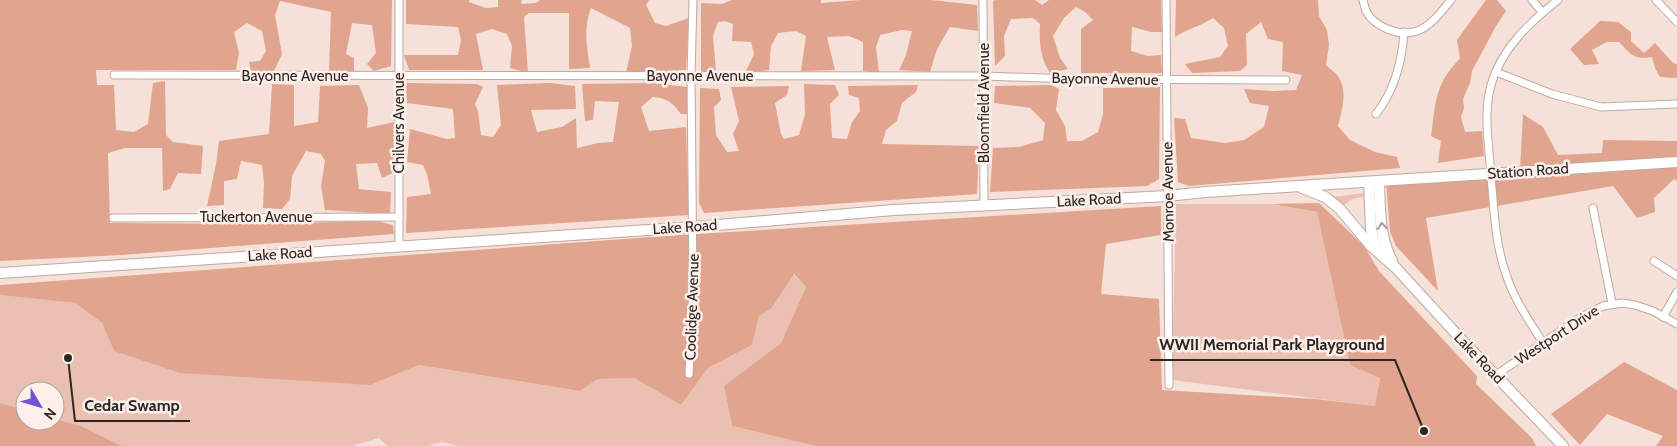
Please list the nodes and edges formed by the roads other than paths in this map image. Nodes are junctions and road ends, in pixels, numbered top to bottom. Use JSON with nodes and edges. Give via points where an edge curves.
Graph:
{"nodes":[{"id":1,"x":398,"y":0,"type":"edge"},
{"id":2,"x":692,"y":0,"type":"edge"},
{"id":3,"x":983,"y":0,"type":"edge"},
{"id":4,"x":1166,"y":0,"type":"edge"},
{"id":5,"x":1363,"y":0,"type":"edge"},
{"id":6,"x":1452,"y":0,"type":"edge"},
{"id":7,"x":1532,"y":0,"type":"edge"},
{"id":8,"x":1558,"y":0,"type":"edge"},
{"id":9,"x":1656,"y":0,"type":"edge"},
{"id":10,"x":1542,"y":12,"type":"junction"},
{"id":11,"x":1677,"y":22,"type":"edge"},
{"id":12,"x":1404,"y":32,"type":"junction"},
{"id":13,"x":1496,"y":72,"type":"junction"},
{"id":14,"x":114,"y":75,"type":"dead end"},
{"id":15,"x":398,"y":76,"type":"junction"},
{"id":16,"x":691,"y":76,"type":"junction"},
{"id":17,"x":984,"y":76,"type":"junction"},
{"id":18,"x":1166,"y":80,"type":"junction"},
{"id":19,"x":1286,"y":80,"type":"dead end"},
{"id":20,"x":1677,"y":104,"type":"edge"},
{"id":21,"x":1376,"y":114,"type":"dead end"},
{"id":22,"x":1677,"y":162,"type":"edge"},
{"id":23,"x":1491,"y":173,"type":"junction"},
{"id":24,"x":1374,"y":182,"type":"junction"},
{"id":25,"x":1296,"y":186,"type":"junction"},
{"id":26,"x":1168,"y":196,"type":"junction"},
{"id":27,"x":984,"y":205,"type":"junction"},
{"id":28,"x":1593,"y":208,"type":"dead end"},
{"id":29,"x":399,"y":217,"type":"junction"},
{"id":30,"x":113,"y":218,"type":"dead end"},
{"id":31,"x":694,"y":227,"type":"junction"},
{"id":32,"x":399,"y":246,"type":"junction"},
{"id":33,"x":1378,"y":251,"type":"junction"},
{"id":34,"x":1654,"y":261,"type":"dead end"},
{"id":35,"x":1396,"y":268,"type":"junction"},
{"id":36,"x":0,"y":272,"type":"edge"},
{"id":37,"x":1677,"y":276,"type":"edge"},
{"id":38,"x":1677,"y":292,"type":"edge"},
{"id":39,"x":1612,"y":303,"type":"junction"},
{"id":40,"x":1663,"y":317,"type":"junction"},
{"id":41,"x":1677,"y":324,"type":"edge"},
{"id":42,"x":1543,"y":343,"type":"junction"},
{"id":43,"x":689,"y":374,"type":"dead end"},
{"id":44,"x":1496,"y":375,"type":"junction"},
{"id":45,"x":1169,"y":385,"type":"dead end"},
{"id":46,"x":1562,"y":446,"type":"edge"}],
"edges":[{"from":1,"to":15,"type":"street","name":"Chilvers Avenue"},
{"from":2,"to":16,"type":"street","name":"Coolidge Avenue"},
{"from":3,"to":17,"type":"street","name":"Bloomfield Avenue"},
{"from":4,"to":18,"type":"street","name":"Monroe Avenue"},
{"from":5,"to":12,"type":"street","via":[[1373,20],[1384,27]]},
{"from":6,"to":12,"type":"street","via":[[1426,26]]},
{"from":7,"to":10,"type":"street"},
{"from":8,"to":10,"type":"street"},
{"from":9,"to":11,"type":"street"},
{"from":10,"to":13,"type":"street","via":[[1520,33]]},
{"from":12,"to":21,"type":"street","via":[[1394,83]]},
{"from":13,"to":20,"type":"street","via":[[1552,94],[1600,107]]},
{"from":13,"to":23,"type":"street","via":[[1486,109]]},
{"from":14,"to":15,"type":"street","name":"Bayonne Avenue"},
{"from":15,"to":16,"type":"street","name":"Bayonne Avenue"},
{"from":15,"to":29,"type":"street","name":"Chilvers Avenue"},
{"from":16,"to":17,"type":"street","name":"Bayonne Avenue"},
{"from":16,"to":31,"type":"street","name":"Coolidge Avenue"},
{"from":17,"to":18,"type":"street","name":"Bayonne Avenue"},
{"from":17,"to":27,"type":"street","name":"Bloomfield Avenue"},
{"from":18,"to":19,"type":"street","name":"Bayonne Avenue"},
{"from":18,"to":26,"type":"street","name":"Monroe Avenue"},
{"from":22,"to":23,"type":"street","name":"Station Road"},
{"from":23,"to":24,"type":"street","name":"Station Road"},
{"from":23,"to":42,"type":"street","via":[[1498,240],[1505,271],[1518,303]]},
{"from":24,"to":25,"type":"street","name":"Lake Road"},
{"from":24,"to":33,"type":"street","via":[[1371,229]]},
{"from":35,"to":24,"type":"street","name":"Lake Road","one_way":true,"via":[[1386,250]]},
{"from":25,"to":26,"type":"street","name":"Lake Road"},
{"from":25,"to":33,"type":"street","name":"Lake Road","via":[[1332,201]]},
{"from":26,"to":27,"type":"street","name":"Lake Road"},
{"from":26,"to":45,"type":"street","name":"Monroe Avenue"},
{"from":27,"to":31,"type":"street","name":"Lake Road"},
{"from":28,"to":39,"type":"street"},
{"from":29,"to":30,"type":"street","name":"Tuckerton Avenue"},
{"from":29,"to":32,"type":"street","name":"Chilvers Avenue"},
{"from":31,"to":32,"type":"street","name":"Lake Road"},
{"from":31,"to":43,"type":"street","name":"Coolidge Avenue"},
{"from":32,"to":36,"type":"street","name":"Lake Road"},
{"from":33,"to":35,"type":"street","name":"Lake Road"},
{"from":34,"to":37,"type":"street"},
{"from":35,"to":44,"type":"street","name":"Lake Road"},
{"from":38,"to":40,"type":"street"},
{"from":39,"to":40,"type":"street","name":"Westport Drive","via":[[1635,305]]},
{"from":39,"to":42,"type":"street","name":"Westport Drive","via":[[1594,309]]},
{"from":40,"to":41,"type":"street","name":"Westport Drive"},
{"from":42,"to":44,"type":"street","name":"Westport Drive"},
{"from":44,"to":46,"type":"street","name":"Lake Road"}]}
